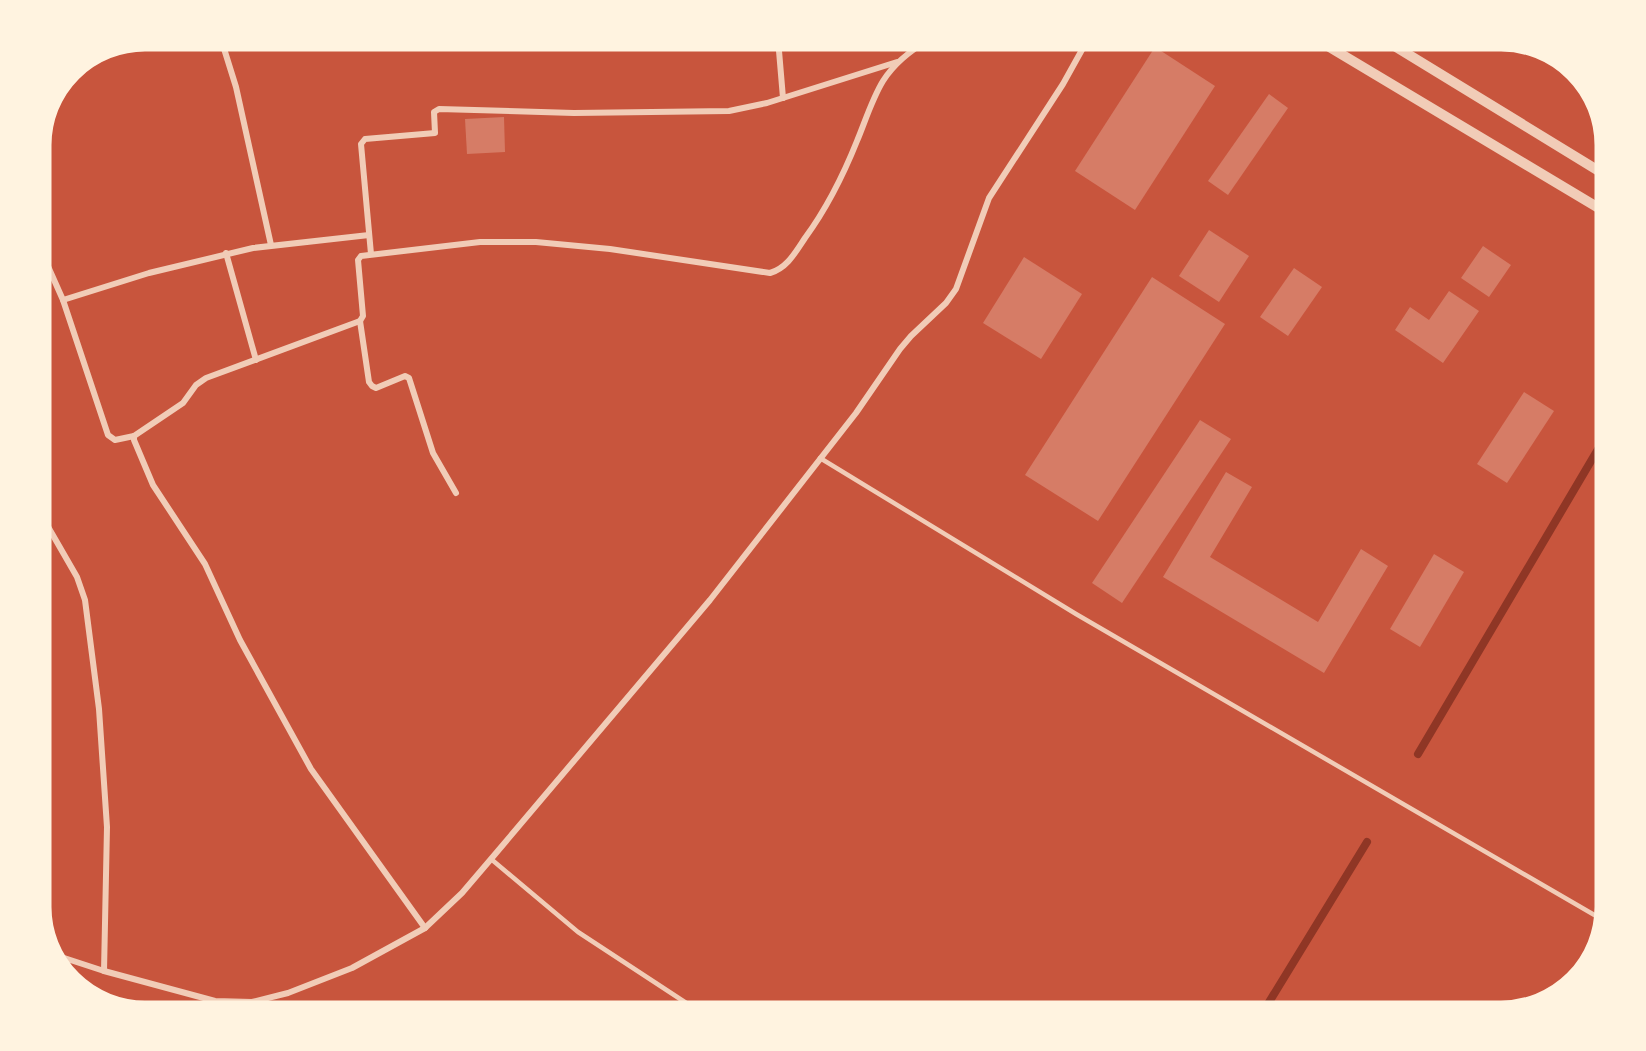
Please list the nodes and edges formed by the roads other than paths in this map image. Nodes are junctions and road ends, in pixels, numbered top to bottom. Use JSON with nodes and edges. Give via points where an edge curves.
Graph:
{"nodes":[{"id":1,"x":224,"y":50,"type":"edge"},
{"id":2,"x":779,"y":50,"type":"edge"},
{"id":3,"x":912,"y":50,"type":"edge"},
{"id":4,"x":1082,"y":50,"type":"edge"},
{"id":5,"x":1334,"y":50,"type":"edge"},
{"id":6,"x":1401,"y":50,"type":"edge"},
{"id":7,"x":897,"y":62,"type":"junction"},
{"id":8,"x":783,"y":98,"type":"junction"},
{"id":9,"x":1596,"y":169,"type":"edge"},
{"id":10,"x":1596,"y":206,"type":"edge"},
{"id":11,"x":369,"y":235,"type":"junction"},
{"id":12,"x":272,"y":245,"type":"junction"},
{"id":13,"x":226,"y":253,"type":"junction"},
{"id":14,"x":371,"y":254,"type":"junction"},
{"id":15,"x":50,"y":271,"type":"edge"},
{"id":16,"x":63,"y":300,"type":"junction"},
{"id":17,"x":360,"y":321,"type":"junction"},
{"id":18,"x":256,"y":360,"type":"junction"},
{"id":19,"x":134,"y":436,"type":"junction"},
{"id":20,"x":819,"y":458,"type":"junction"},
{"id":21,"x":456,"y":493,"type":"dead end"},
{"id":22,"x":50,"y":530,"type":"edge"},
{"id":23,"x":491,"y":859,"type":"junction"},
{"id":24,"x":1596,"y":916,"type":"edge"},
{"id":25,"x":425,"y":928,"type":"junction"},
{"id":26,"x":65,"y":958,"type":"edge"},
{"id":27,"x":104,"y":971,"type":"junction"},
{"id":28,"x":685,"y":1002,"type":"edge"}],
"edges":[{"from":1,"to":12,"type":"street"},
{"from":2,"to":8,"type":"street"},
{"from":3,"to":7,"type":"street"},
{"from":4,"to":20,"type":"street","via":[[989,198],[956,289],[900,349]]},
{"from":5,"to":10,"type":"street"},
{"from":6,"to":9,"type":"street"},
{"from":7,"to":8,"type":"street"},
{"from":7,"to":14,"type":"street","via":[[882,83],[840,182],[820,218],[780,270],[770,273],[536,242],[480,242]]},
{"from":8,"to":11,"type":"street","via":[[729,111],[574,113],[439,109],[435,112],[435,133],[362,140]]},
{"from":11,"to":12,"type":"street"},
{"from":11,"to":14,"type":"street"},
{"from":12,"to":13,"type":"street"},
{"from":13,"to":16,"type":"street"},
{"from":13,"to":18,"type":"street"},
{"from":14,"to":17,"type":"street","via":[[358,260],[363,316]]},
{"from":15,"to":16,"type":"street"},
{"from":16,"to":19,"type":"street","via":[[108,435],[115,440]]},
{"from":17,"to":18,"type":"street"},
{"from":17,"to":21,"type":"street","via":[[369,382],[376,387],[409,378],[433,453]]},
{"from":18,"to":19,"type":"street","via":[[200,381],[183,403]]},
{"from":19,"to":25,"type":"street","via":[[153,485],[205,564],[240,640],[311,768]]},
{"from":20,"to":23,"type":"street","via":[[710,600]]},
{"from":20,"to":24,"type":"lane","via":[[1076,614]]},
{"from":22,"to":27,"type":"street","via":[[77,577],[85,600],[99,709],[107,827]]},
{"from":23,"to":25,"type":"street"},
{"from":23,"to":28,"type":"lane","via":[[578,932]]},
{"from":25,"to":27,"type":"street","via":[[352,968],[288,993],[252,1002],[215,1001]]},
{"from":26,"to":27,"type":"street"}]}
